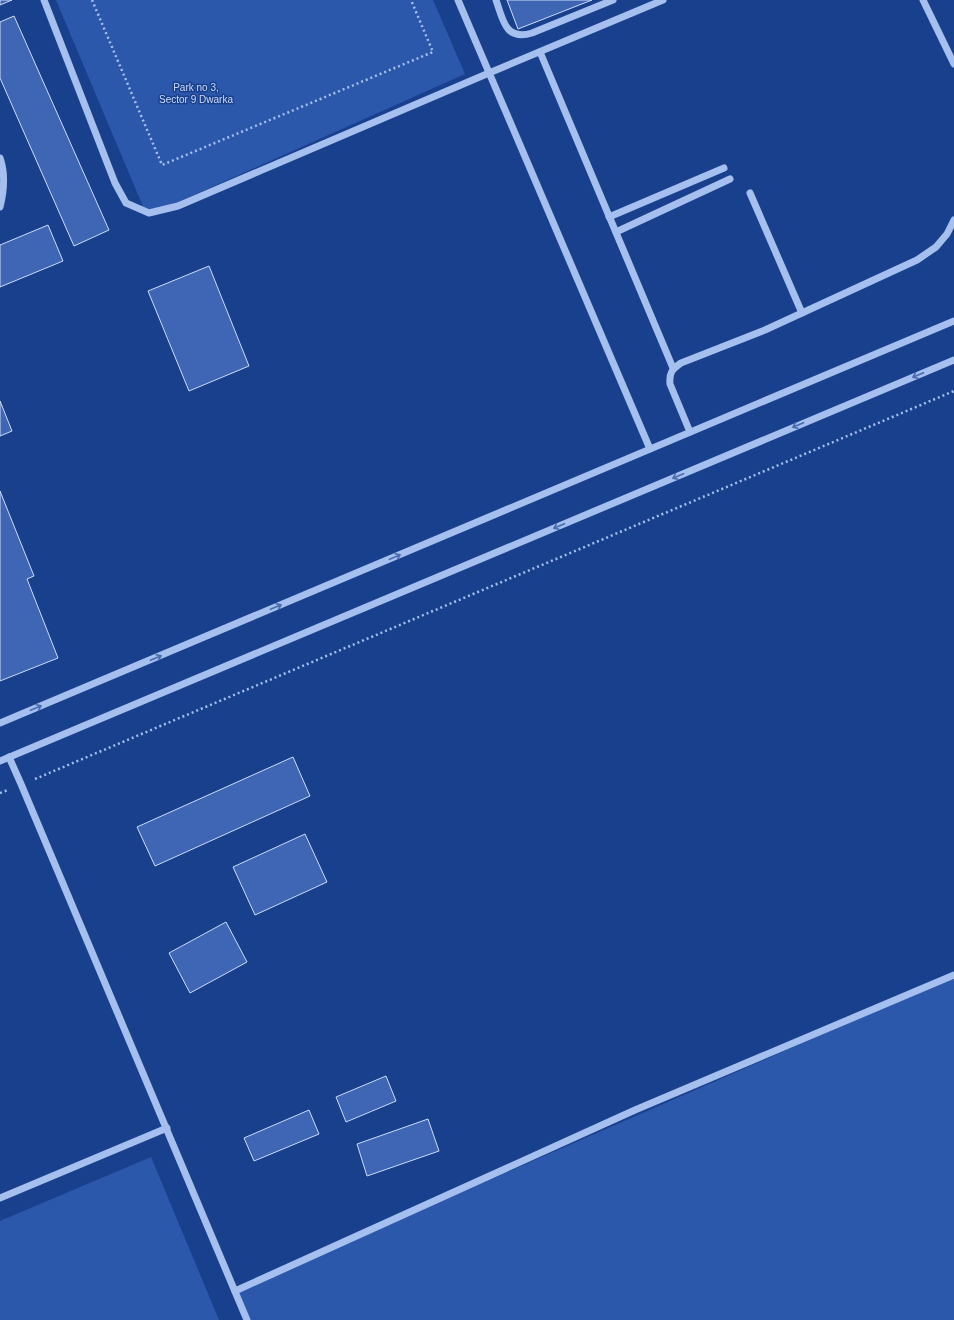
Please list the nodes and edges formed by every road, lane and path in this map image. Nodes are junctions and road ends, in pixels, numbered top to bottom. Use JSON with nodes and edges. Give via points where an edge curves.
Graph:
{"nodes":[{"id":1,"x":44,"y":0,"type":"edge"},
{"id":2,"x":92,"y":0,"type":"edge"},
{"id":3,"x":411,"y":0,"type":"edge"},
{"id":4,"x":458,"y":0,"type":"edge"},
{"id":5,"x":496,"y":0,"type":"edge"},
{"id":6,"x":613,"y":0,"type":"edge"},
{"id":7,"x":663,"y":0,"type":"edge"},
{"id":8,"x":923,"y":0,"type":"edge"},
{"id":9,"x":605,"y":2,"type":"edge"},
{"id":10,"x":540,"y":52,"type":"junction"},
{"id":11,"x":954,"y":64,"type":"edge"},
{"id":12,"x":489,"y":73,"type":"junction"},
{"id":13,"x":0,"y":158,"type":"edge"},
{"id":14,"x":724,"y":168,"type":"dead end"},
{"id":15,"x":730,"y":179,"type":"dead end"},
{"id":16,"x":750,"y":193,"type":"dead end"},
{"id":17,"x":0,"y":208,"type":"edge"},
{"id":18,"x":609,"y":217,"type":"junction"},
{"id":19,"x":954,"y":220,"type":"edge"},
{"id":20,"x":616,"y":232,"type":"junction"},
{"id":21,"x":802,"y":313,"type":"junction"},
{"id":22,"x":954,"y":321,"type":"edge"},
{"id":23,"x":954,"y":360,"type":"edge"},
{"id":24,"x":673,"y":368,"type":"junction"},
{"id":25,"x":954,"y":391,"type":"edge"},
{"id":26,"x":690,"y":432,"type":"junction"},
{"id":27,"x":650,"y":449,"type":"junction"},
{"id":28,"x":0,"y":723,"type":"edge"},
{"id":29,"x":8,"y":757,"type":"junction"},
{"id":30,"x":0,"y":761,"type":"edge"},
{"id":31,"x":21,"y":784,"type":"junction"},
{"id":32,"x":0,"y":793,"type":"edge"},
{"id":33,"x":954,"y":975,"type":"edge"},
{"id":34,"x":166,"y":1128,"type":"junction"},
{"id":35,"x":0,"y":1198,"type":"edge"},
{"id":36,"x":235,"y":1291,"type":"junction"},
{"id":37,"x":247,"y":1320,"type":"edge"}],
"edges":[{"from":1,"to":12,"type":"street","via":[[115,183],[126,203],[149,213],[178,206]]},
{"from":2,"to":3,"type":"path","via":[[162,164],[433,52]]},
{"from":4,"to":12,"type":"street"},
{"from":5,"to":9,"type":"street","via":[[506,27],[510,32],[519,35],[532,33]]},
{"from":6,"to":9,"type":"street"},
{"from":7,"to":10,"type":"street"},
{"from":8,"to":11,"type":"street"},
{"from":10,"to":12,"type":"street"},
{"from":10,"to":18,"type":"street"},
{"from":12,"to":27,"type":"street"},
{"from":13,"to":17,"type":"street","via":[[4,168],[4,186]]},
{"from":14,"to":18,"type":"street"},
{"from":15,"to":20,"type":"street"},
{"from":16,"to":21,"type":"street"},
{"from":18,"to":20,"type":"street"},
{"from":19,"to":21,"type":"street","via":[[936,247],[917,260]]},
{"from":20,"to":24,"type":"street"},
{"from":21,"to":24,"type":"street"},
{"from":22,"to":26,"type":"street"},
{"from":23,"to":29,"type":"street","one_way":true},
{"from":24,"to":26,"type":"street","via":[[669,376],[670,384]]},
{"from":25,"to":31,"type":"path"},
{"from":26,"to":27,"type":"street"},
{"from":28,"to":27,"type":"street","one_way":true},
{"from":29,"to":30,"type":"street"},
{"from":29,"to":31,"type":"street"},
{"from":31,"to":32,"type":"path"},
{"from":31,"to":34,"type":"street"},
{"from":33,"to":36,"type":"street","via":[[635,1110]]},
{"from":34,"to":35,"type":"street"},
{"from":34,"to":36,"type":"street"},
{"from":36,"to":37,"type":"street"}]}
